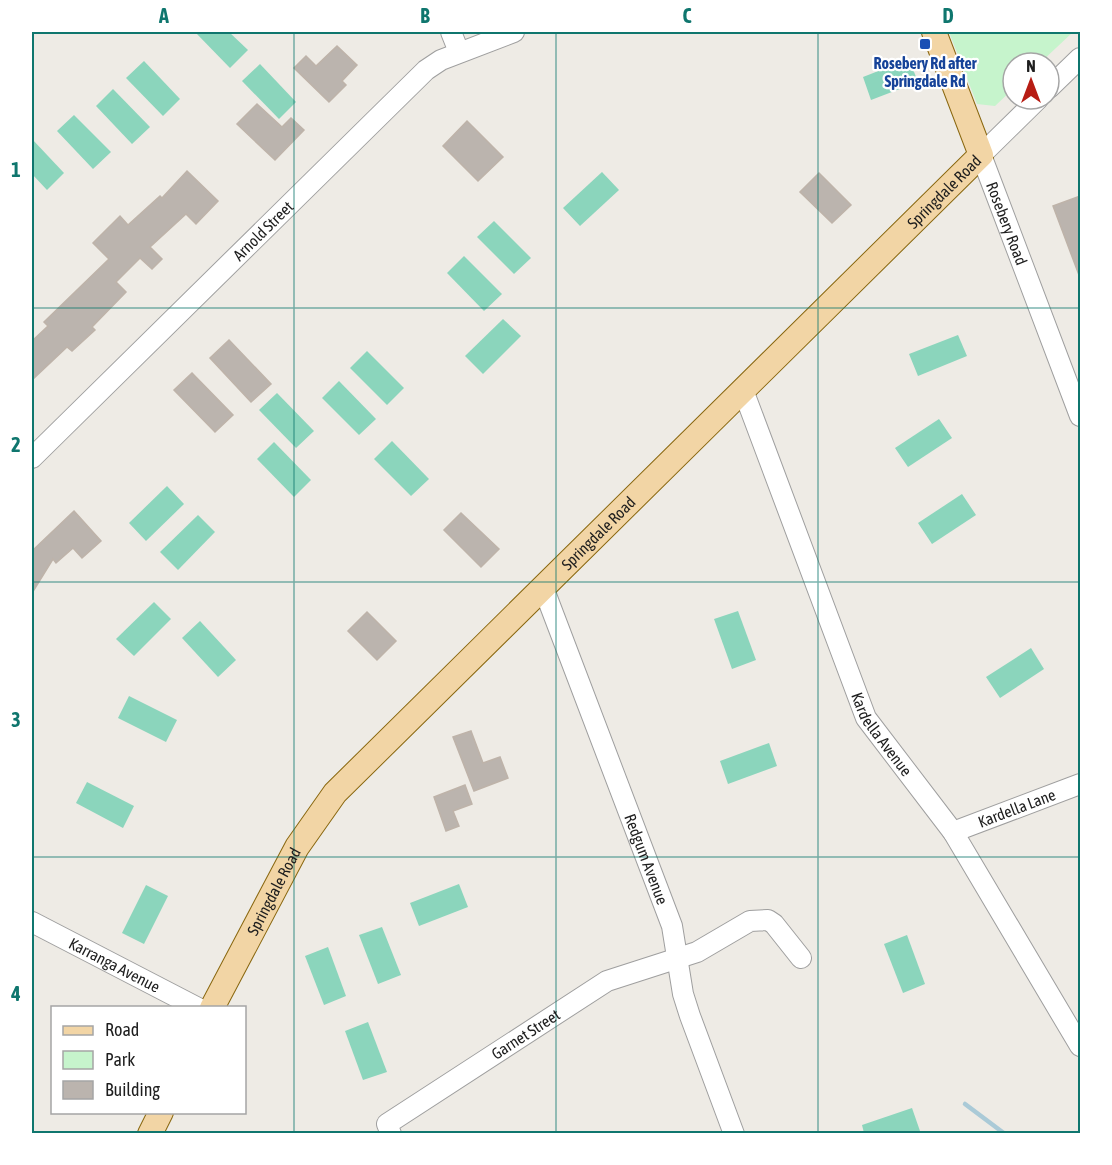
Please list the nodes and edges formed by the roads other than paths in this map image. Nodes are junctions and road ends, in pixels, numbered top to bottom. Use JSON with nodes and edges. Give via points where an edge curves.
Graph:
{"nodes":[{"id":1,"x":451,"y":32,"type":"edge"},
{"id":2,"x":514,"y":32,"type":"edge"},
{"id":3,"x":934,"y":32,"type":"edge"},
{"id":4,"x":459,"y":52,"type":"junction"},
{"id":5,"x":1080,"y":58,"type":"edge"},
{"id":6,"x":1061,"y":76,"type":"edge"},
{"id":7,"x":1026,"y":111,"type":"edge"},
{"id":8,"x":981,"y":154,"type":"junction"},
{"id":9,"x":743,"y":390,"type":"junction"},
{"id":10,"x":1080,"y":416,"type":"edge"},
{"id":11,"x":32,"y":458,"type":"edge"},
{"id":12,"x":543,"y":587,"type":"junction"},
{"id":13,"x":1080,"y":784,"type":"edge"},
{"id":14,"x":953,"y":832,"type":"junction"},
{"id":15,"x":32,"y":922,"type":"edge"},
{"id":16,"x":678,"y":957,"type":"junction"},
{"id":17,"x":801,"y":958,"type":"dead end"},
{"id":18,"x":194,"y":1006,"type":"edge"},
{"id":19,"x":213,"y":1006,"type":"edge"},
{"id":20,"x":1080,"y":1046,"type":"edge"},
{"id":21,"x":160,"y":1114,"type":"edge"},
{"id":22,"x":150,"y":1134,"type":"edge"},
{"id":23,"x":391,"y":1134,"type":"edge"},
{"id":24,"x":734,"y":1134,"type":"edge"}],
"edges":[{"from":1,"to":4,"type":"street"},
{"from":2,"to":4,"type":"street","name":"Arnold Street"},
{"from":3,"to":8,"type":"main road","name":"Rosebery Road"},
{"from":4,"to":11,"type":"street","name":"Arnold Street","via":[[426,70]]},
{"from":5,"to":6,"type":"street"},
{"from":7,"to":8,"type":"street","name":"Springdale Road"},
{"from":8,"to":9,"type":"main road","name":"Springdale Road"},
{"from":8,"to":10,"type":"street","name":"Rosebery Road"},
{"from":9,"to":12,"type":"main road","name":"Springdale Road"},
{"from":9,"to":14,"type":"street","name":"Kardella Avenue","via":[[866,718]]},
{"from":12,"to":16,"type":"street","name":"Redgum Avenue","via":[[672,926]]},
{"from":12,"to":19,"type":"main road","name":"Springdale Road","via":[[335,793],[297,847]]},
{"from":13,"to":14,"type":"street","name":"Kardella Lane"},
{"from":14,"to":20,"type":"street","name":"Kardella Avenue"},
{"from":15,"to":18,"type":"street","name":"Karranga Avenue"},
{"from":16,"to":17,"type":"street","via":[[697,952],[741,925],[759,919],[774,924]]},
{"from":16,"to":23,"type":"street","name":"Garnet Street","via":[[598,986],[387,1124]]},
{"from":16,"to":24,"type":"street","name":"Redgum Avenue","via":[[683,994]]},
{"from":21,"to":22,"type":"main road"}]}
